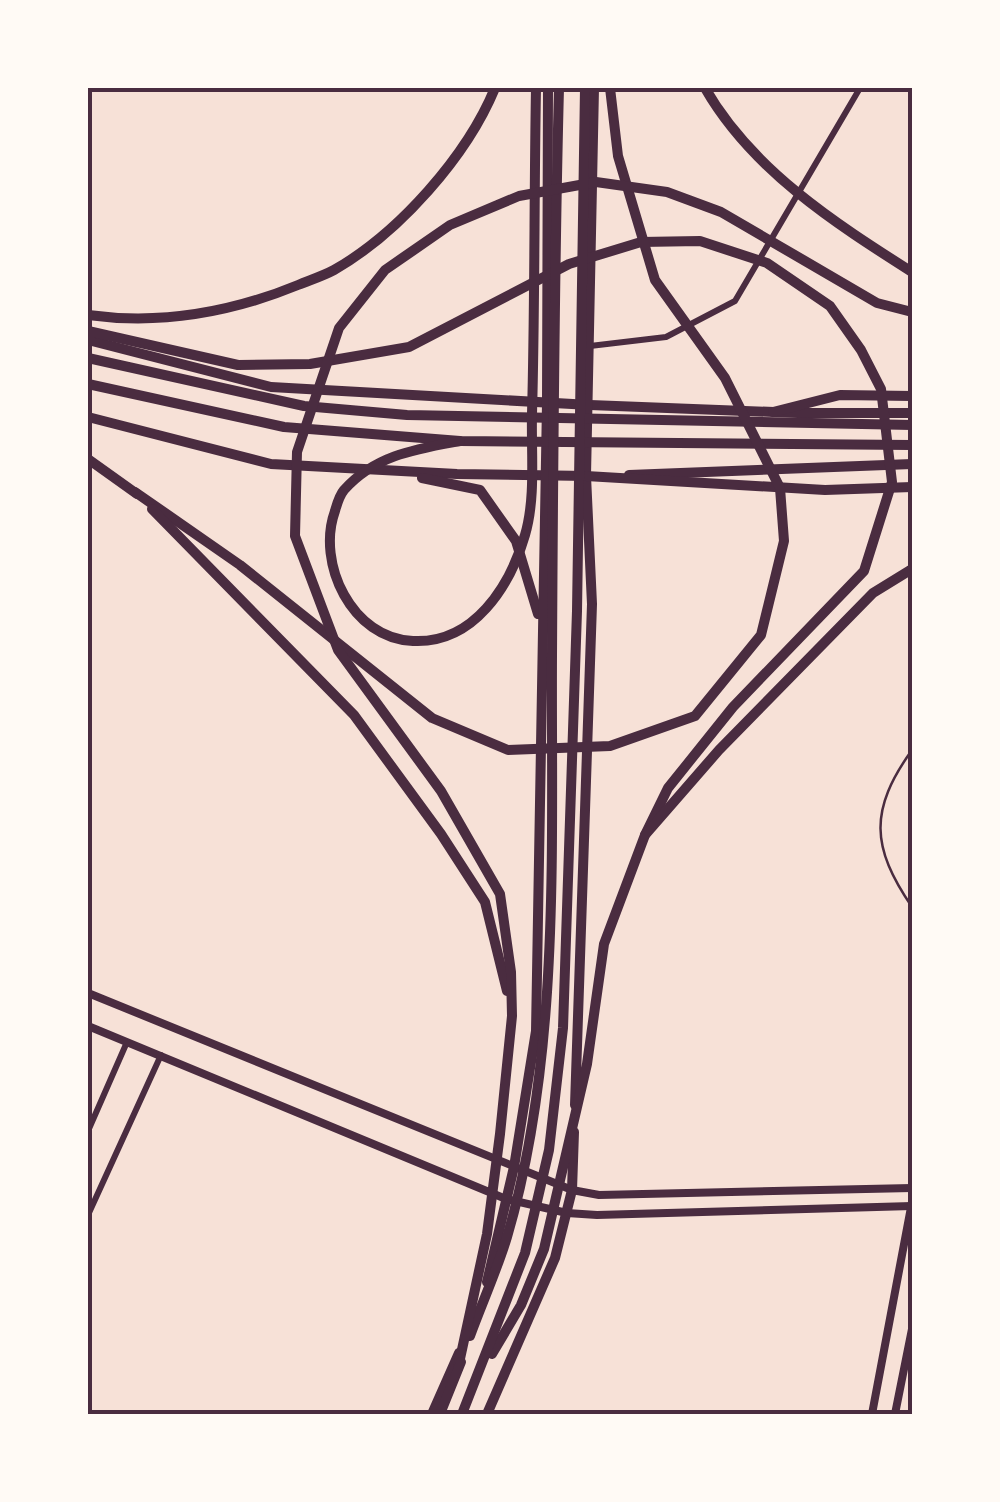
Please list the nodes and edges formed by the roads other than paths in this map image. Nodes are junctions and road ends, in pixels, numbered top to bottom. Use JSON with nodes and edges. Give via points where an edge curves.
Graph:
{"nodes":[{"id":1,"x":495,"y":88,"type":"edge"},
{"id":2,"x":536,"y":88,"type":"edge"},
{"id":3,"x":548,"y":88,"type":"edge"},
{"id":4,"x":559,"y":88,"type":"edge"},
{"id":5,"x":585,"y":88,"type":"edge"},
{"id":6,"x":594,"y":88,"type":"edge"},
{"id":7,"x":610,"y":88,"type":"edge"},
{"id":8,"x":705,"y":88,"type":"edge"},
{"id":9,"x":860,"y":88,"type":"edge"},
{"id":10,"x":912,"y":272,"type":"edge"},
{"id":11,"x":912,"y":312,"type":"edge"},
{"id":12,"x":88,"y":315,"type":"edge"},
{"id":13,"x":88,"y":330,"type":"edge"},
{"id":14,"x":88,"y":340,"type":"edge"},
{"id":15,"x":590,"y":346,"type":"junction"},
{"id":16,"x":88,"y":358,"type":"edge"},
{"id":17,"x":88,"y":384,"type":"edge"},
{"id":18,"x":912,"y":396,"type":"edge"},
{"id":19,"x":546,"y":402,"type":"junction"},
{"id":20,"x":590,"y":405,"type":"junction"},
{"id":21,"x":773,"y":412,"type":"junction"},
{"id":22,"x":912,"y":413,"type":"edge"},
{"id":23,"x":88,"y":417,"type":"edge"},
{"id":24,"x":912,"y":425,"type":"edge"},
{"id":25,"x":460,"y":442,"type":"junction"},
{"id":26,"x":912,"y":446,"type":"edge"},
{"id":27,"x":88,"y":460,"type":"edge"},
{"id":28,"x":912,"y":464,"type":"edge"},
{"id":29,"x":392,"y":471,"type":"junction"},
{"id":30,"x":544,"y":476,"type":"junction"},
{"id":31,"x":586,"y":476,"type":"junction"},
{"id":32,"x":912,"y":487,"type":"edge"},
{"id":33,"x":135,"y":492,"type":"junction"},
{"id":34,"x":912,"y":569,"type":"edge"},
{"id":35,"x":541,"y":626,"type":"junction"},
{"id":36,"x":912,"y":750,"type":"edge"},
{"id":37,"x":645,"y":836,"type":"junction"},
{"id":38,"x":912,"y":908,"type":"edge"},
{"id":39,"x":88,"y":993,"type":"edge"},
{"id":40,"x":512,"y":1016,"type":"junction"},
{"id":41,"x":88,"y":1026,"type":"edge"},
{"id":42,"x":127,"y":1042,"type":"junction"},
{"id":43,"x":161,"y":1055,"type":"junction"},
{"id":44,"x":88,"y":1131,"type":"edge"},
{"id":45,"x":514,"y":1167,"type":"junction"},
{"id":46,"x":912,"y":1188,"type":"edge"},
{"id":47,"x":572,"y":1190,"type":"junction"},
{"id":48,"x":506,"y":1199,"type":"junction"},
{"id":49,"x":912,"y":1205,"type":"edge"},
{"id":50,"x":567,"y":1213,"type":"junction"},
{"id":51,"x":88,"y":1215,"type":"edge"},
{"id":52,"x":912,"y":1329,"type":"edge"},
{"id":53,"x":458,"y":1368,"type":"junction"},
{"id":54,"x":476,"y":1380,"type":"junction"},
{"id":55,"x":432,"y":1414,"type":"edge"},
{"id":56,"x":440,"y":1414,"type":"edge"},
{"id":57,"x":462,"y":1414,"type":"edge"},
{"id":58,"x":487,"y":1414,"type":"edge"},
{"id":59,"x":872,"y":1414,"type":"edge"},
{"id":60,"x":896,"y":1414,"type":"edge"}],
"edges":[{"from":1,"to":12,"type":"main road","via":[[442,176],[334,270],[218,312],[153,320]]},
{"from":2,"to":25,"type":"main road","via":[[526,532],[502,590],[477,618],[444,638],[411,642],[376,630],[347,602],[331,564],[329,528],[342,492],[384,458]]},
{"from":3,"to":19,"type":"main road"},
{"from":4,"to":53,"type":"main road","via":[[550,926],[542,1038],[507,1237]]},
{"from":5,"to":54,"type":"main road","via":[[563,1028],[549,1150],[524,1253]]},
{"from":6,"to":15,"type":"main road"},
{"from":7,"to":33,"type":"main road","via":[[618,156],[655,280],[725,378],[780,488],[784,542],[761,635],[694,716],[610,746],[508,750],[432,718],[240,565]]},
{"from":8,"to":10,"type":"main road","via":[[769,169],[838,225]]},
{"from":9,"to":15,"type":"street","via":[[736,301],[666,337]]},
{"from":11,"to":40,"type":"main road","via":[[877,303],[721,212],[668,192],[596,182],[518,196],[450,225],[385,270],[339,328],[297,452],[295,536],[338,650],[441,791],[500,894]]},
{"from":13,"to":37,"type":"main road","via":[[238,364],[310,364],[408,347],[569,264],[641,242],[700,242],[767,263],[830,306],[881,389],[892,482],[869,557],[864,571],[678,774]]},
{"from":14,"to":19,"type":"main road","via":[[271,387]]},
{"from":15,"to":20,"type":"main road"},
{"from":16,"to":24,"type":"main road","via":[[304,406],[406,415]]},
{"from":17,"to":25,"type":"main road","via":[[284,427]]},
{"from":18,"to":21,"type":"main road","via":[[840,395]]},
{"from":19,"to":20,"type":"main road"},
{"from":19,"to":30,"type":"main road"},
{"from":20,"to":21,"type":"main road"},
{"from":20,"to":31,"type":"main road"},
{"from":21,"to":22,"type":"main road"},
{"from":23,"to":29,"type":"main road","via":[[271,464]]},
{"from":25,"to":26,"type":"main road"},
{"from":27,"to":33,"type":"main road"},
{"from":28,"to":31,"type":"main road"},
{"from":29,"to":30,"type":"main road"},
{"from":29,"to":35,"type":"main road","via":[[480,490],[516,541]]},
{"from":30,"to":31,"type":"main road"},
{"from":30,"to":35,"type":"main road"},
{"from":31,"to":32,"type":"main road","via":[[825,490]]},
{"from":31,"to":47,"type":"main road","via":[[592,604]]},
{"from":33,"to":40,"type":"main road","via":[[354,715],[441,834],[485,902]]},
{"from":34,"to":37,"type":"main road","via":[[874,593],[719,750]]},
{"from":35,"to":45,"type":"main road","via":[[536,1031]]},
{"from":36,"to":38,"type":"lane","via":[[884,802],[879,841]]},
{"from":37,"to":54,"type":"main road","via":[[604,944],[587,1064],[544,1249],[522,1305]]},
{"from":39,"to":45,"type":"street"},
{"from":40,"to":53,"type":"main road","via":[[487,1234]]},
{"from":41,"to":42,"type":"street"},
{"from":42,"to":43,"type":"street"},
{"from":42,"to":44,"type":"street"},
{"from":43,"to":48,"type":"street"},
{"from":43,"to":51,"type":"street"},
{"from":45,"to":47,"type":"street"},
{"from":45,"to":48,"type":"main road"},
{"from":46,"to":47,"type":"street","via":[[599,1195]]},
{"from":47,"to":50,"type":"main road"},
{"from":48,"to":50,"type":"street"},
{"from":48,"to":55,"type":"main road","via":[[484,1297]]},
{"from":49,"to":50,"type":"street"},
{"from":49,"to":59,"type":"street"},
{"from":50,"to":58,"type":"main road","via":[[555,1258]]},
{"from":52,"to":60,"type":"street"},
{"from":53,"to":56,"type":"main road"},
{"from":54,"to":57,"type":"main road"}]}
